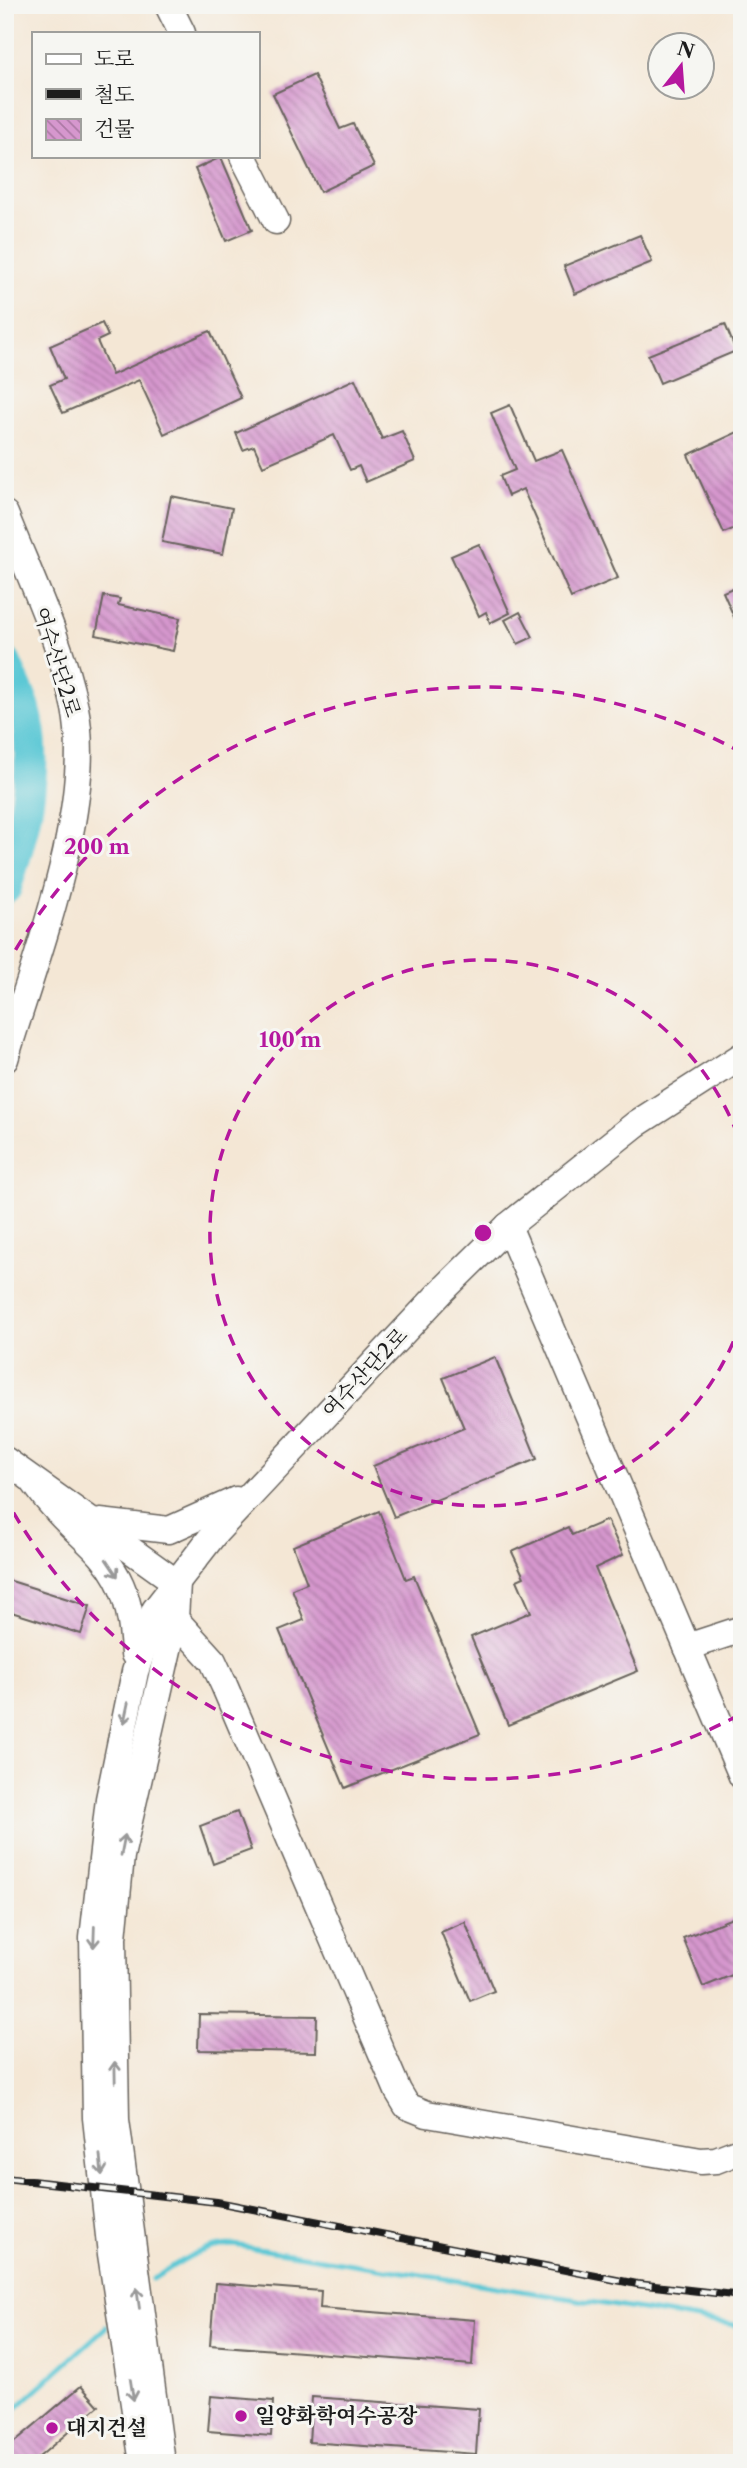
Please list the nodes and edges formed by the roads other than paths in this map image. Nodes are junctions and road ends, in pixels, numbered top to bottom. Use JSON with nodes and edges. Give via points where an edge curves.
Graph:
{"nodes":[{"id":1,"x":168,"y":5,"type":"edge"},
{"id":2,"x":182,"y":32,"type":"edge"},
{"id":3,"x":244,"y":158,"type":"edge"},
{"id":4,"x":275,"y":221,"type":"dead end"},
{"id":5,"x":5,"y":514,"type":"edge"},
{"id":6,"x":742,"y":1056,"type":"edge"},
{"id":7,"x":5,"y":1059,"type":"edge"},
{"id":8,"x":508,"y":1226,"type":"junction"},
{"id":9,"x":5,"y":1460,"type":"edge"},
{"id":10,"x":34,"y":1482,"type":"junction"},
{"id":11,"x":258,"y":1486,"type":"junction"},
{"id":12,"x":91,"y":1520,"type":"junction"},
{"id":13,"x":177,"y":1583,"type":"junction"},
{"id":14,"x":175,"y":1619,"type":"junction"},
{"id":15,"x":742,"y":1629,"type":"edge"},
{"id":16,"x":687,"y":1647,"type":"junction"},
{"id":17,"x":135,"y":1672,"type":"junction"},
{"id":18,"x":742,"y":1776,"type":"edge"},
{"id":19,"x":740,"y":2156,"type":"edge"},
{"id":20,"x":143,"y":2463,"type":"edge"},
{"id":21,"x":162,"y":2463,"type":"edge"}],
"edges":[{"from":1,"to":2,"type":"street"},
{"from":3,"to":4,"type":"street"},
{"from":5,"to":7,"type":"street","name":"여수산단2로","via":[[60,656],[75,708],[78,744],[71,832]]},
{"from":6,"to":8,"type":"street","name":"여수산단2로","via":[[636,1124]]},
{"from":8,"to":11,"type":"street","name":"여수산단2로"},
{"from":8,"to":16,"type":"street"},
{"from":9,"to":10,"type":"street"},
{"from":10,"to":12,"type":"street"},
{"from":10,"to":17,"type":"street","one_way":true,"via":[[47,1501],[101,1552],[119,1578],[131,1610]]},
{"from":11,"to":12,"type":"street","via":[[204,1517],[169,1530]]},
{"from":11,"to":13,"type":"street","name":"여수산단2로"},
{"from":12,"to":13,"type":"street"},
{"from":13,"to":14,"type":"street"},
{"from":13,"to":17,"type":"street","name":"여수산단2로","via":[[155,1610]]},
{"from":14,"to":19,"type":"street","via":[[213,1661],[407,2106],[427,2114],[694,2160]]},
{"from":21,"to":14,"type":"street","one_way":true,"via":[[116,2120],[113,1938],[121,1856]]},
{"from":15,"to":16,"type":"street"},
{"from":16,"to":18,"type":"street"},
{"from":17,"to":20,"type":"street","one_way":true,"via":[[101,1853],[93,1938],[94,2060],[111,2254]]}]}
